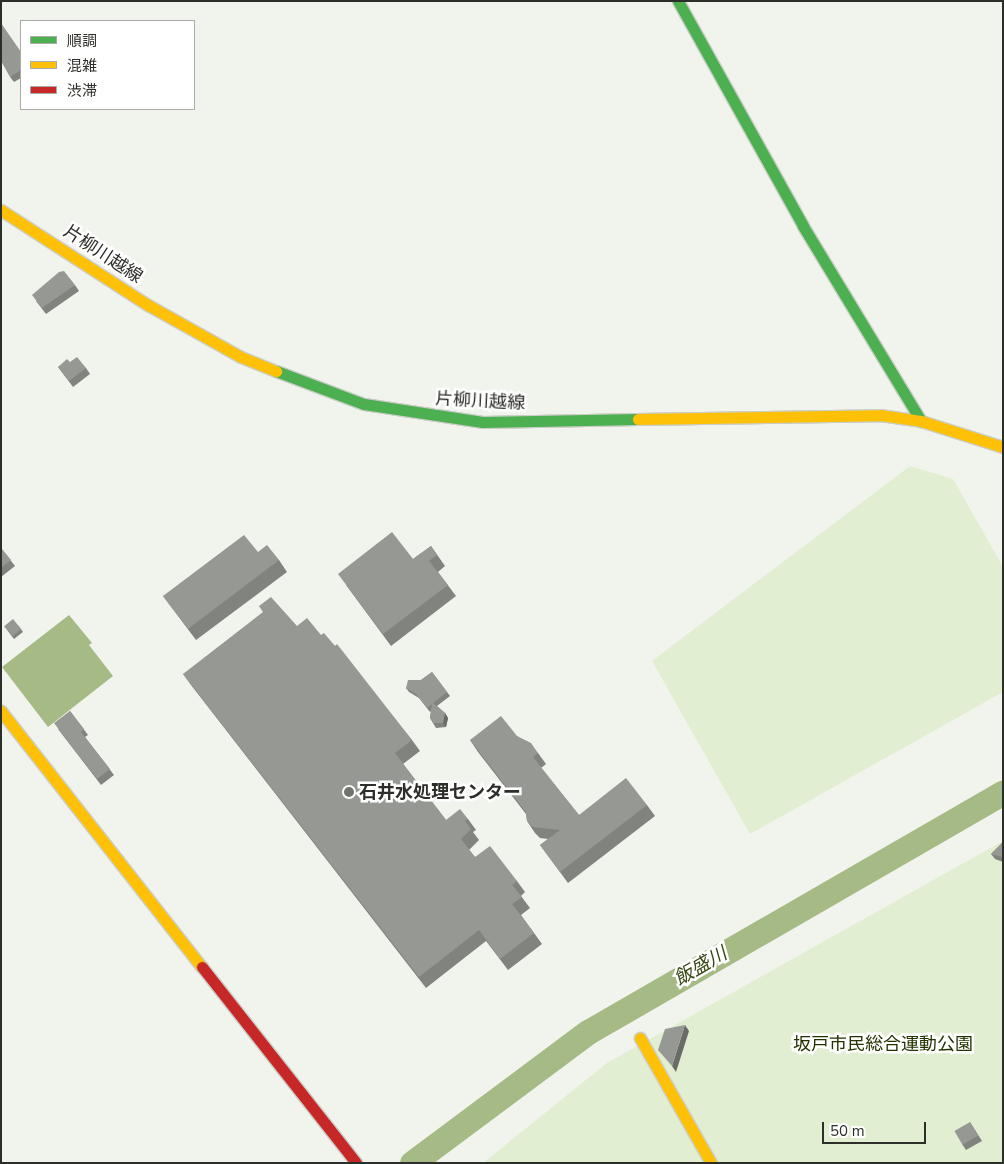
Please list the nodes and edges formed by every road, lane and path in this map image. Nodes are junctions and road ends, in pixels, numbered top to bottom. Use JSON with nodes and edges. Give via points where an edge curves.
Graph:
{"nodes":[{"id":1,"x":678,"y":1,"type":"edge"},
{"id":2,"x":1,"y":210,"type":"edge"},
{"id":3,"x":921,"y":421,"type":"junction"},
{"id":4,"x":1003,"y":447,"type":"edge"},
{"id":5,"x":1,"y":711,"type":"edge"},
{"id":6,"x":640,"y":1038,"type":"dead end"},
{"id":7,"x":356,"y":1163,"type":"edge"},
{"id":8,"x":711,"y":1163,"type":"edge"}],
"edges":[{"from":1,"to":3,"type":"street","via":[[803,226]]},
{"from":2,"to":3,"type":"street","name":"片柳川越線","via":[[189,330],[241,357],[364,404],[483,422],[821,414],[880,415]]},
{"from":3,"to":4,"type":"street","name":"片柳川越線"},
{"from":5,"to":7,"type":"street"},
{"from":6,"to":8,"type":"street"}]}
